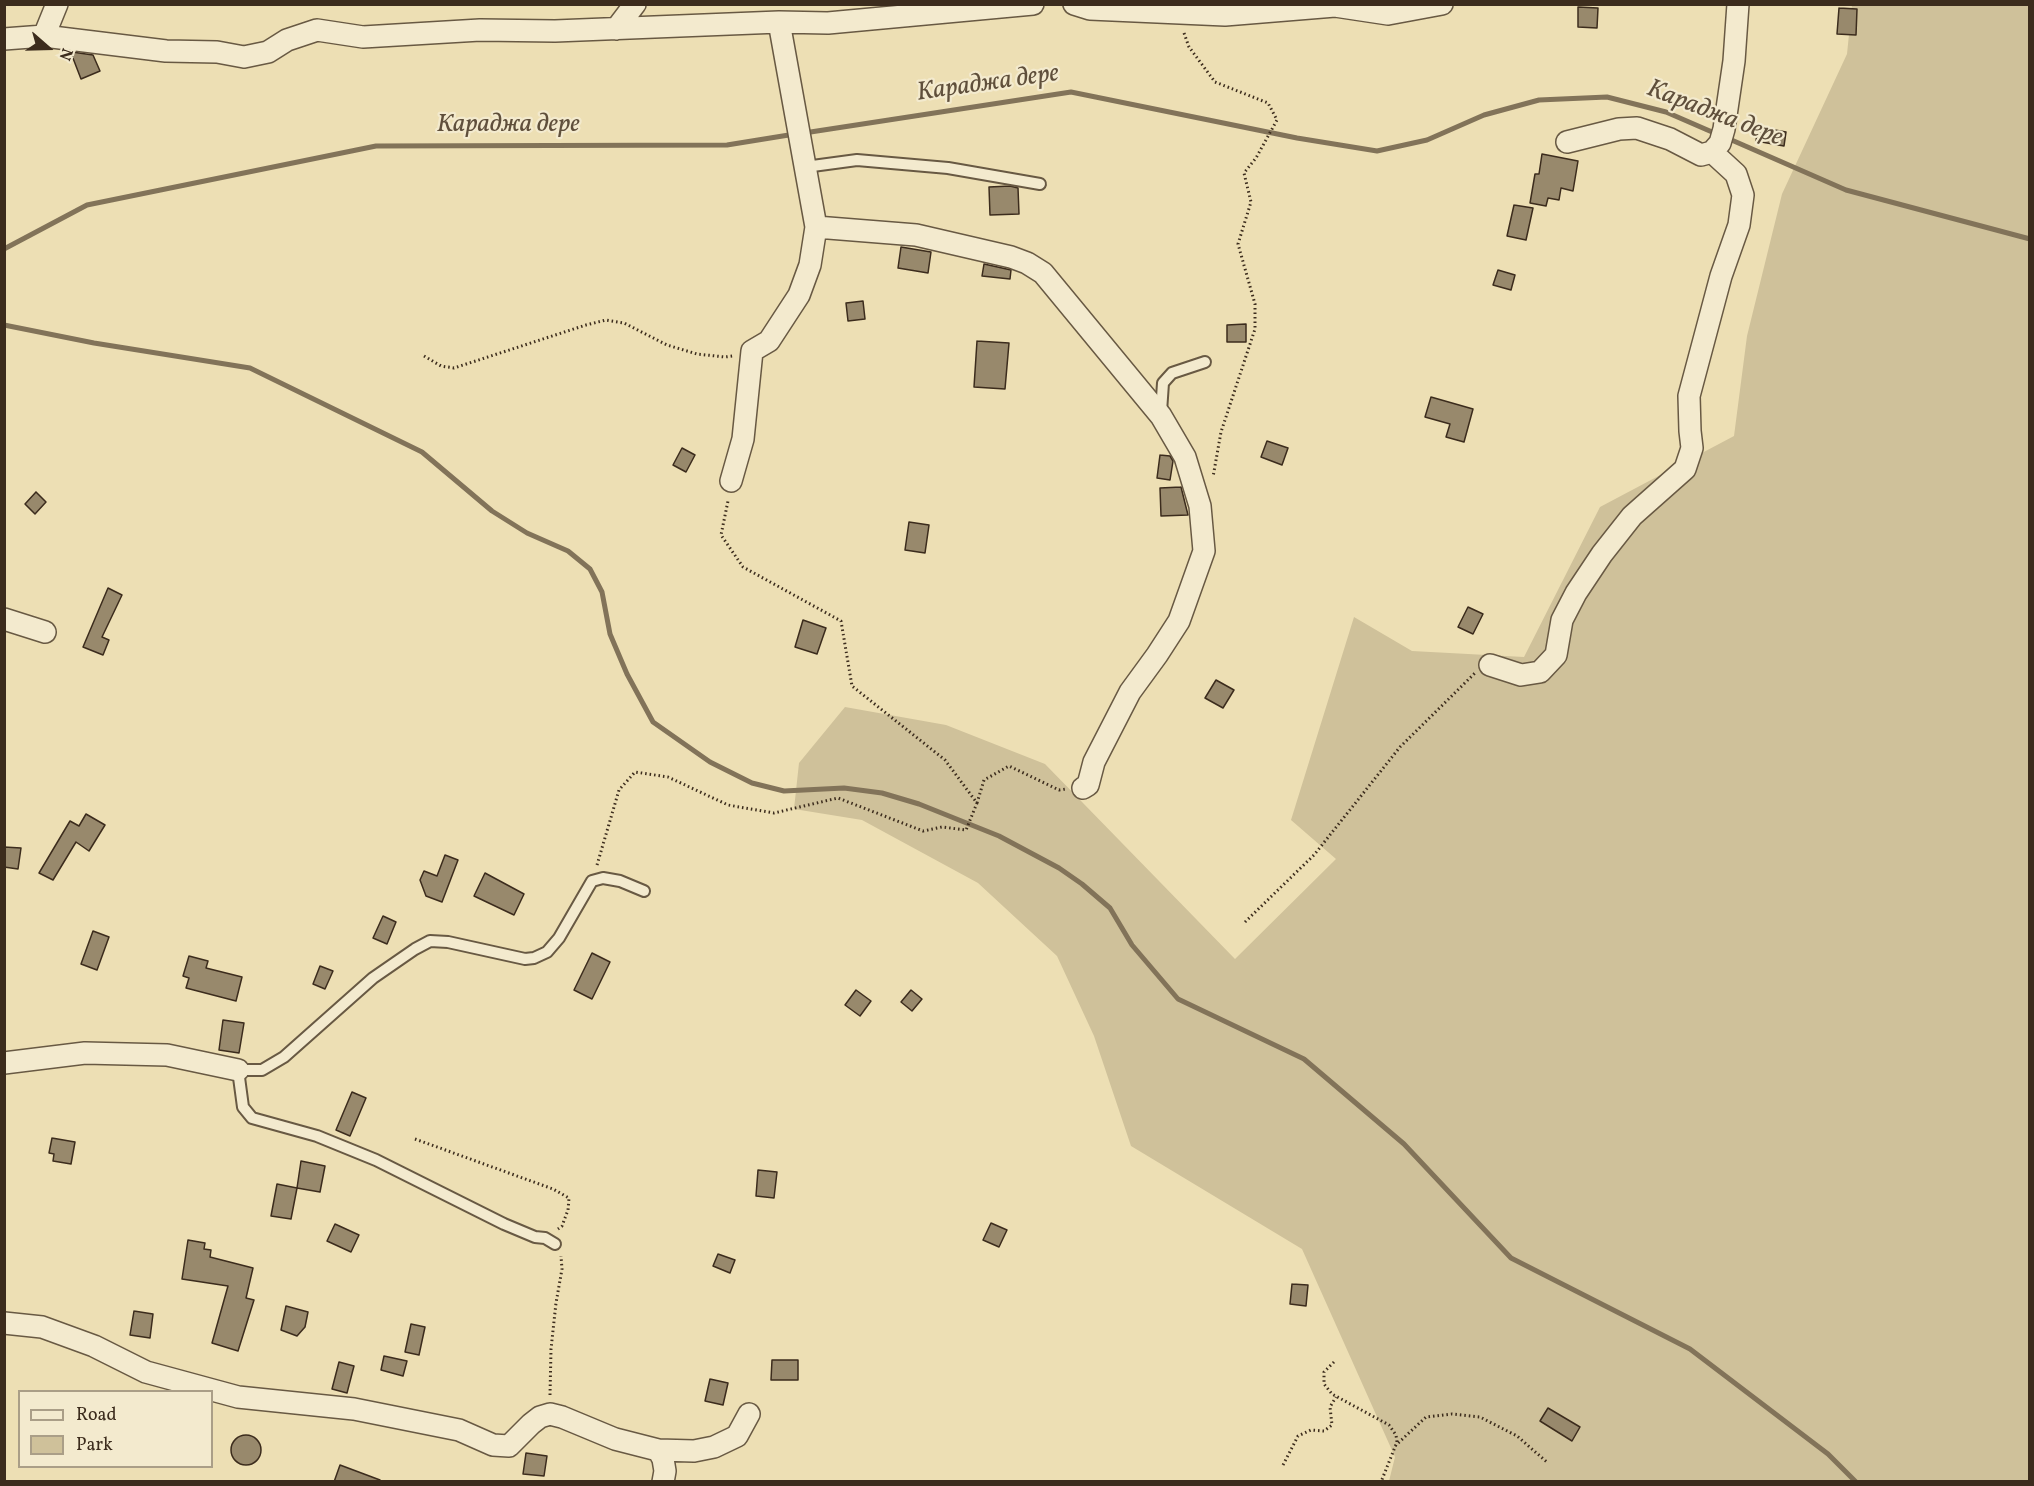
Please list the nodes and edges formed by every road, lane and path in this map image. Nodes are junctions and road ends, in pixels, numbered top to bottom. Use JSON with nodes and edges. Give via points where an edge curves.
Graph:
{"nodes":[{"id":1,"x":57,"y":4,"type":"edge"},
{"id":2,"x":635,"y":4,"type":"edge"},
{"id":3,"x":1033,"y":4,"type":"edge"},
{"id":4,"x":1074,"y":4,"type":"edge"},
{"id":5,"x":1442,"y":4,"type":"edge"},
{"id":6,"x":1738,"y":4,"type":"edge"},
{"id":7,"x":1175,"y":13,"type":"junction"},
{"id":8,"x":779,"y":22,"type":"junction"},
{"id":9,"x":616,"y":29,"type":"junction"},
{"id":10,"x":44,"y":36,"type":"junction"},
{"id":11,"x":4,"y":39,"type":"edge"},
{"id":12,"x":1719,"y":141,"type":"junction"},
{"id":13,"x":1567,"y":142,"type":"dead end"},
{"id":14,"x":805,"y":167,"type":"junction"},
{"id":15,"x":1040,"y":184,"type":"dead end"},
{"id":16,"x":816,"y":227,"type":"junction"},
{"id":17,"x":752,"y":351,"type":"junction"},
{"id":18,"x":424,"y":356,"type":"dead end"},
{"id":19,"x":1205,"y":362,"type":"dead end"},
{"id":20,"x":1161,"y":416,"type":"junction"},
{"id":21,"x":731,"y":481,"type":"joint"},
{"id":22,"x":1211,"y":484,"type":"dead end"},
{"id":23,"x":4,"y":619,"type":"edge"},
{"id":24,"x":45,"y":632,"type":"dead end"},
{"id":25,"x":1490,"y":665,"type":"joint"},
{"id":26,"x":1083,"y":788,"type":"joint"},
{"id":27,"x":978,"y":803,"type":"junction"},
{"id":28,"x":592,"y":881,"type":"junction"},
{"id":29,"x":644,"y":891,"type":"dead end"},
{"id":30,"x":1245,"y":922,"type":"dead end"},
{"id":31,"x":4,"y":1063,"type":"edge"},
{"id":32,"x":238,"y":1070,"type":"junction"},
{"id":33,"x":415,"y":1139,"type":"dead end"},
{"id":34,"x":545,"y":1238,"type":"junction"},
{"id":35,"x":555,"y":1244,"type":"joint"},
{"id":36,"x":4,"y":1323,"type":"edge"},
{"id":37,"x":1334,"y":1362,"type":"dead end"},
{"id":38,"x":212,"y":1390,"type":"edge"},
{"id":39,"x":213,"y":1390,"type":"edge"},
{"id":40,"x":1336,"y":1397,"type":"junction"},
{"id":41,"x":550,"y":1414,"type":"junction"},
{"id":42,"x":749,"y":1414,"type":"dead end"},
{"id":43,"x":1395,"y":1446,"type":"junction"},
{"id":44,"x":658,"y":1450,"type":"junction"},
{"id":45,"x":1548,"y":1463,"type":"dead end"},
{"id":46,"x":1283,"y":1465,"type":"dead end"},
{"id":47,"x":663,"y":1482,"type":"edge"},
{"id":48,"x":1381,"y":1482,"type":"edge"}],
"edges":[{"from":1,"to":10,"type":"street"},
{"from":2,"to":9,"type":"street"},
{"from":3,"to":8,"type":"street","via":[[828,23]]},
{"from":4,"to":7,"type":"street","via":[[1090,9]]},
{"from":5,"to":7,"type":"street","via":[[1388,14],[1335,6],[1225,15]]},
{"from":6,"to":12,"type":"street","via":[[1734,61]]},
{"from":7,"to":22,"type":"path","via":[[1189,47],[1215,82],[1268,103],[1277,120],[1244,173],[1251,202],[1238,244],[1255,304],[1255,329],[1221,432]]},
{"from":8,"to":9,"type":"street"},
{"from":8,"to":14,"type":"street"},
{"from":9,"to":10,"type":"street","via":[[480,30],[363,37],[317,30],[287,40],[268,52],[244,57]]},
{"from":10,"to":11,"type":"street"},
{"from":12,"to":13,"type":"street","via":[[1701,155],[1637,128]]},
{"from":12,"to":25,"type":"street","via":[[1743,195],[1689,396],[1692,448],[1685,469],[1632,516],[1602,554],[1562,620],[1556,655],[1540,672],[1521,675]]},
{"from":14,"to":15,"type":"lane","via":[[856,160],[948,168]]},
{"from":14,"to":16,"type":"street"},
{"from":16,"to":17,"type":"street","via":[[810,265],[799,295],[769,341]]},
{"from":16,"to":20,"type":"street","via":[[916,235],[1027,263],[1043,273]]},
{"from":17,"to":18,"type":"path","via":[[725,357],[698,354],[667,345],[624,323],[606,320],[454,368]]},
{"from":17,"to":21,"type":"street","via":[[743,439]]},
{"from":19,"to":20,"type":"lane","via":[[1172,373],[1163,383]]},
{"from":20,"to":26,"type":"street","via":[[1185,457],[1200,506],[1204,551],[1179,621],[1130,692],[1094,762],[1088,785]]},
{"from":21,"to":27,"type":"path","via":[[721,536],[743,567],[841,621],[852,686],[945,760]]},
{"from":23,"to":24,"type":"street"},
{"from":25,"to":30,"type":"path","via":[[1472,675],[1400,747],[1314,855]]},
{"from":26,"to":27,"type":"path","via":[[1059,790],[1009,766],[984,780]]},
{"from":27,"to":28,"type":"path","via":[[966,830],[942,827],[923,831],[838,798],[774,813],[728,805],[668,777],[635,772],[619,790]]},
{"from":28,"to":29,"type":"lane","via":[[620,881]]},
{"from":28,"to":32,"type":"lane","via":[[547,952],[525,959],[430,941],[373,978],[284,1057],[262,1070]]},
{"from":31,"to":32,"type":"street","via":[[85,1053],[167,1054]]},
{"from":32,"to":34,"type":"lane","via":[[243,1107],[252,1118],[317,1136],[376,1160],[504,1224]]},
{"from":33,"to":34,"type":"path","via":[[553,1189],[568,1198],[562,1226]]},
{"from":34,"to":35,"type":"lane"},
{"from":35,"to":41,"type":"path","via":[[561,1250],[562,1269],[551,1349]]},
{"from":36,"to":38,"type":"street","via":[[42,1327],[94,1346],[146,1372]]},
{"from":37,"to":40,"type":"path","via":[[1324,1372],[1324,1384]]},
{"from":39,"to":41,"type":"street","via":[[238,1397],[354,1409],[459,1430],[493,1445],[509,1446],[531,1424]]},
{"from":40,"to":43,"type":"path","via":[[1393,1428]]},
{"from":40,"to":46,"type":"path","via":[[1330,1407],[1332,1425],[1324,1431],[1311,1430],[1298,1436]]},
{"from":41,"to":44,"type":"street","via":[[615,1439]]},
{"from":42,"to":44,"type":"street","via":[[737,1436],[714,1447]]},
{"from":43,"to":45,"type":"path","via":[[1426,1417],[1480,1417],[1516,1436]]},
{"from":43,"to":48,"type":"path"},
{"from":44,"to":47,"type":"street","via":[[665,1471]]}]}
